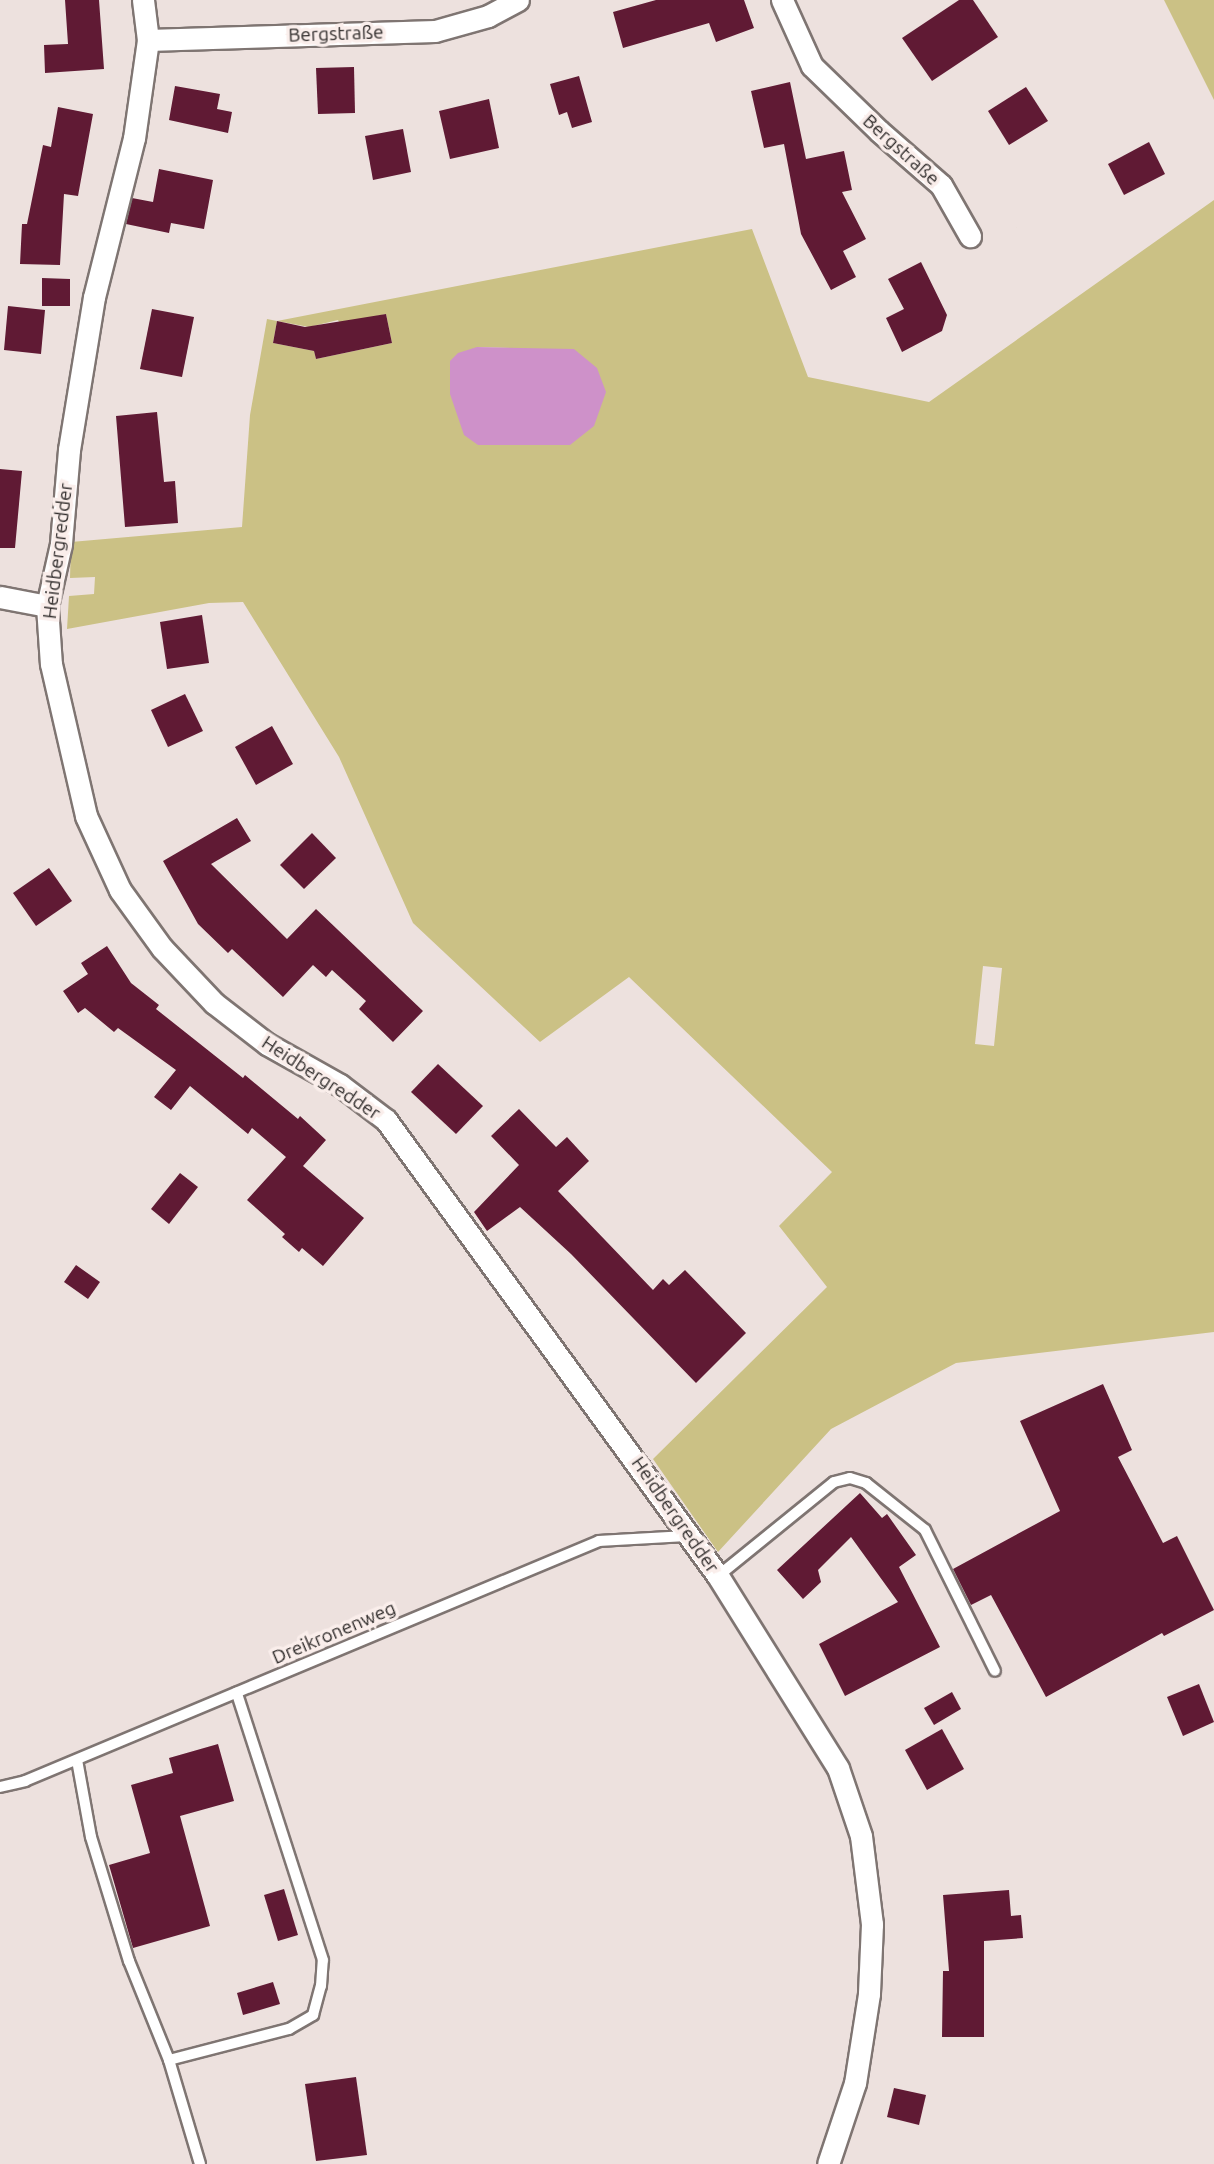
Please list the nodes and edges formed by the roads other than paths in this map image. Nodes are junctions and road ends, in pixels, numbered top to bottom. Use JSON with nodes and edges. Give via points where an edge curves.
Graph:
{"nodes":[{"id":1,"x":143,"y":0,"type":"edge"},
{"id":2,"x":518,"y":0,"type":"edge"},
{"id":3,"x":782,"y":0,"type":"edge"},
{"id":4,"x":148,"y":40,"type":"junction"},
{"id":5,"x":970,"y":236,"type":"dead end"},
{"id":6,"x":0,"y":597,"type":"edge"},
{"id":7,"x":47,"y":606,"type":"junction"},
{"id":8,"x":686,"y":1536,"type":"junction"},
{"id":9,"x":718,"y":1576,"type":"junction"},
{"id":10,"x":995,"y":1671,"type":"dead end"},
{"id":11,"x":237,"y":1693,"type":"junction"},
{"id":12,"x":77,"y":1760,"type":"junction"},
{"id":13,"x":0,"y":1787,"type":"edge"},
{"id":14,"x":169,"y":2060,"type":"junction"},
{"id":15,"x":200,"y":2164,"type":"edge"},
{"id":16,"x":828,"y":2164,"type":"edge"}],
"edges":[{"from":1,"to":4,"type":"street","name":"Heidbergredder"},
{"from":2,"to":4,"type":"street","name":"Bergstraße","via":[[488,16],[435,31]]},
{"from":3,"to":5,"type":"street","name":"Bergstraße","via":[[812,66],[941,185]]},
{"from":4,"to":7,"type":"street","name":"Heidbergredder","via":[[134,138],[94,297],[69,450],[61,544]]},
{"from":6,"to":7,"type":"street"},
{"from":7,"to":8,"type":"street","name":"Heidbergredder","via":[[51,663],[86,816],[120,890],[162,948],[214,1003],[267,1044],[340,1085],[386,1120],[629,1450]]},
{"from":8,"to":9,"type":"street","name":"Heidbergredder"},
{"from":8,"to":11,"type":"lane","name":"Dreikronenweg","via":[[599,1541]]},
{"from":9,"to":10,"type":"lane","via":[[834,1482],[850,1478],[866,1483],[925,1530]]},
{"from":9,"to":16,"type":"street","name":"Heidbergredder","via":[[838,1768],[861,1836],[872,1924],[869,1994],[855,2083]]},
{"from":11,"to":12,"type":"lane","name":"Dreikronenweg"},
{"from":11,"to":14,"type":"lane","via":[[323,1960],[321,1986],[313,2015],[289,2029]]},
{"from":12,"to":13,"type":"lane","name":"Dreikronenweg"},
{"from":12,"to":14,"type":"lane","via":[[91,1837],[125,1948]]},
{"from":14,"to":15,"type":"lane"}]}
